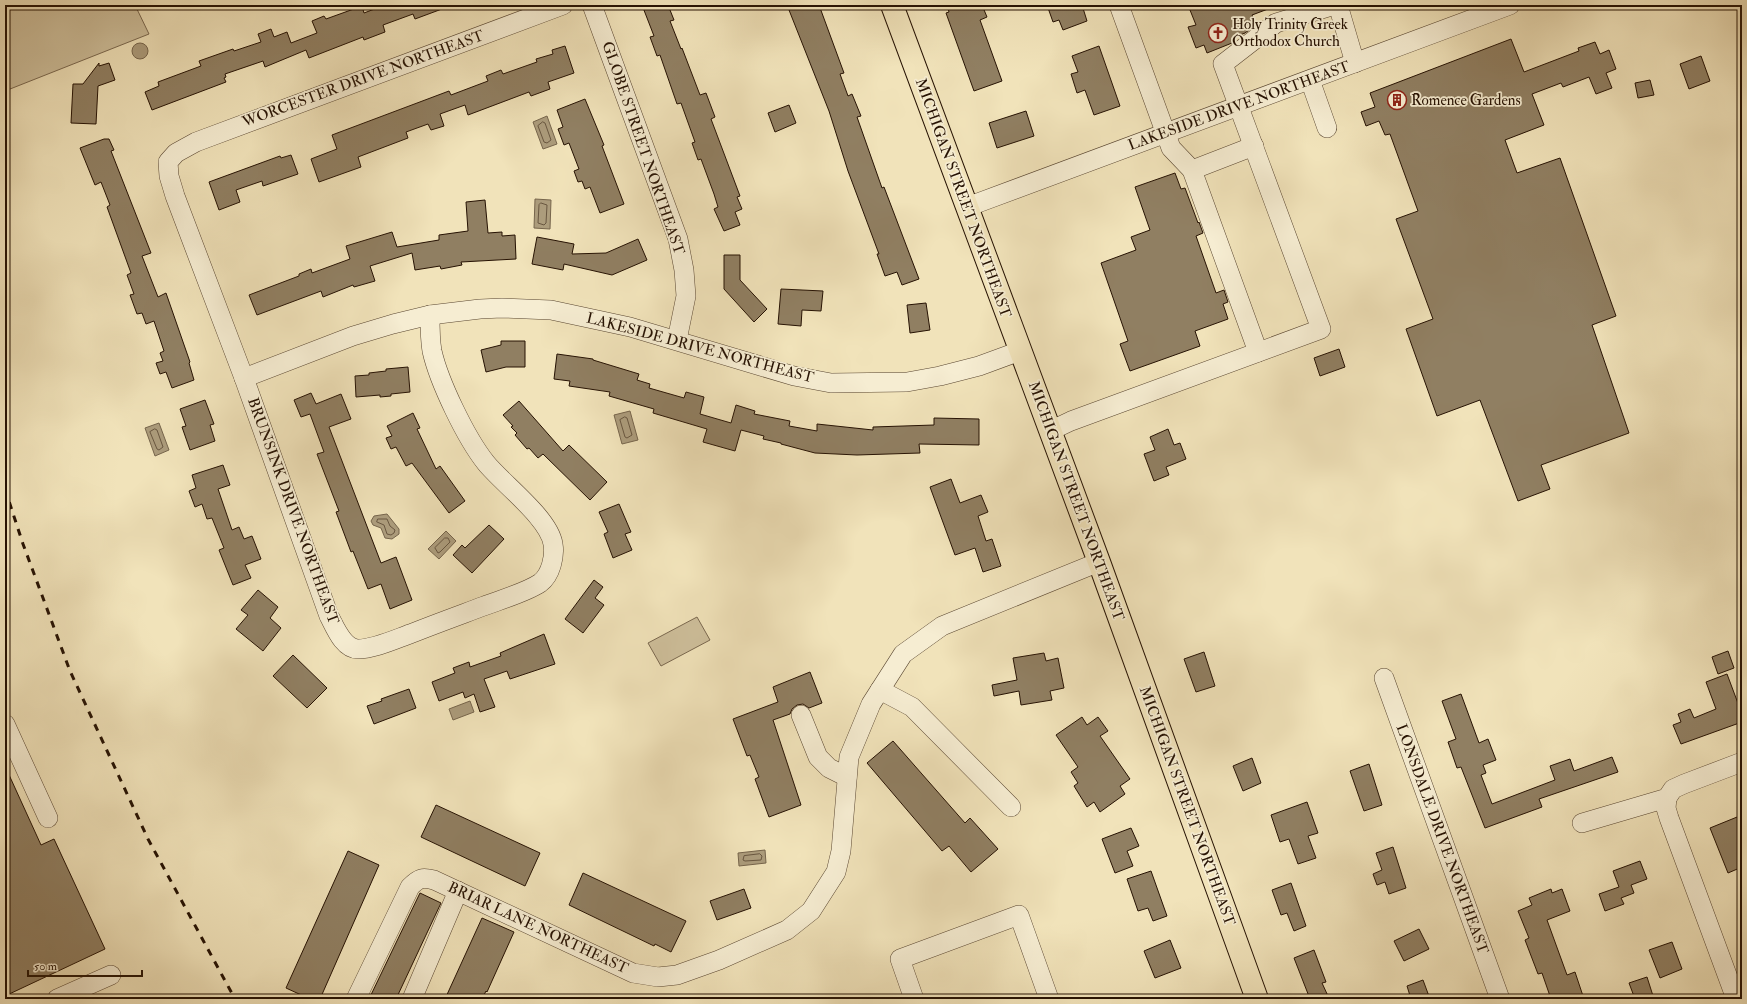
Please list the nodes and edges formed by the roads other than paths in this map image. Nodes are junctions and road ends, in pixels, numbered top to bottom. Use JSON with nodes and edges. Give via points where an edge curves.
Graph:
{"nodes":[{"id":1,"x":563,"y":5,"type":"edge"},
{"id":2,"x":592,"y":5,"type":"edge"},
{"id":3,"x":892,"y":5,"type":"edge"},
{"id":4,"x":1119,"y":5,"type":"edge"},
{"id":5,"x":1337,"y":5,"type":"edge"},
{"id":6,"x":1510,"y":5,"type":"edge"},
{"id":7,"x":1485,"y":9,"type":"edge"},
{"id":8,"x":1355,"y":63,"type":"junction"},
{"id":9,"x":1310,"y":80,"type":"junction"},
{"id":10,"x":1239,"y":106,"type":"junction"},
{"id":11,"x":1327,"y":128,"type":"dead end"},
{"id":12,"x":1166,"y":133,"type":"junction"},
{"id":13,"x":1254,"y":146,"type":"junction"},
{"id":14,"x":168,"y":162,"type":"joint"},
{"id":15,"x":1192,"y":170,"type":"junction"},
{"id":16,"x":967,"y":207,"type":"junction"},
{"id":17,"x":430,"y":315,"type":"junction"},
{"id":18,"x":677,"y":340,"type":"junction"},
{"id":19,"x":1020,"y":351,"type":"junction"},
{"id":20,"x":1258,"y":352,"type":"junction"},
{"id":21,"x":244,"y":378,"type":"junction"},
{"id":22,"x":1050,"y":431,"type":"junction"},
{"id":23,"x":1099,"y":562,"type":"junction"},
{"id":24,"x":1384,"y":678,"type":"dead end"},
{"id":25,"x":880,"y":690,"type":"junction"},
{"id":26,"x":801,"y":715,"type":"dead end"},
{"id":27,"x":5,"y":724,"type":"edge"},
{"id":28,"x":1742,"y":762,"type":"edge"},
{"id":29,"x":847,"y":777,"type":"junction"},
{"id":30,"x":1667,"y":798,"type":"junction"},
{"id":31,"x":1011,"y":807,"type":"dead end"},
{"id":32,"x":48,"y":818,"type":"dead end"},
{"id":33,"x":1582,"y":823,"type":"dead end"},
{"id":34,"x":458,"y":891,"type":"junction"},
{"id":35,"x":111,"y":976,"type":"dead end"},
{"id":36,"x":56,"y":999,"type":"edge"},
{"id":37,"x":356,"y":999,"type":"edge"},
{"id":38,"x":412,"y":999,"type":"edge"},
{"id":39,"x":914,"y":999,"type":"edge"},
{"id":40,"x":1049,"y":999,"type":"edge"},
{"id":41,"x":1257,"y":999,"type":"edge"},
{"id":42,"x":1500,"y":999,"type":"edge"},
{"id":43,"x":1736,"y":999,"type":"edge"}],
"edges":[{"from":1,"to":14,"type":"street","name":"WORCESTER DRIVE NORTHEAST","via":[[196,142],[176,153]]},
{"from":2,"to":18,"type":"street","name":"GLOBE STREET NORTHEAST","via":[[678,239],[686,296]]},
{"from":3,"to":16,"type":"main road","name":"MICHIGAN STREET NORTHEAST"},
{"from":4,"to":12,"type":"street"},
{"from":5,"to":8,"type":"street"},
{"from":5,"to":10,"type":"street","via":[[1276,23],[1223,64]]},
{"from":6,"to":7,"type":"street","name":"LAKESIDE DRIVE NORTHEAST"},
{"from":7,"to":8,"type":"street","name":"LAKESIDE DRIVE NORTHEAST"},
{"from":8,"to":9,"type":"street","name":"LAKESIDE DRIVE NORTHEAST"},
{"from":9,"to":10,"type":"street","name":"LAKESIDE DRIVE NORTHEAST"},
{"from":9,"to":11,"type":"street"},
{"from":10,"to":12,"type":"street","name":"LAKESIDE DRIVE NORTHEAST"},
{"from":10,"to":13,"type":"street"},
{"from":12,"to":15,"type":"street","via":[[1172,148]]},
{"from":12,"to":16,"type":"street","name":"LAKESIDE DRIVE NORTHEAST"},
{"from":13,"to":15,"type":"street"},
{"from":13,"to":20,"type":"street","via":[[1322,329]]},
{"from":14,"to":21,"type":"street","name":"BRUNSINK DRIVE NORTHEAST","via":[[169,176],[176,196]]},
{"from":15,"to":20,"type":"street"},
{"from":16,"to":19,"type":"main road","name":"MICHIGAN STREET NORTHEAST"},
{"from":17,"to":18,"type":"street","name":"LAKESIDE DRIVE NORTHEAST","via":[[502,308],[551,310]]},
{"from":17,"to":21,"type":"street","name":"LAKESIDE DRIVE NORTHEAST","via":[[353,336]]},
{"from":17,"to":21,"type":"street","name":"BRUNSINK DRIVE NORTHEAST","via":[[432,351],[439,373],[464,427],[486,463],[542,522],[550,534],[553,556],[548,572],[540,582],[519,593],[388,642],[358,649],[350,647],[340,636],[330,616]]},
{"from":18,"to":19,"type":"street","name":"LAKESIDE DRIVE NORTHEAST","via":[[794,376],[831,382],[907,382],[979,366]]},
{"from":19,"to":22,"type":"main road","name":"MICHIGAN STREET NORTHEAST"},
{"from":20,"to":22,"type":"street"},
{"from":22,"to":23,"type":"main road","name":"MICHIGAN STREET NORTHEAST"},
{"from":23,"to":25,"type":"street","name":"BRIAR LANE NORTHEAST","via":[[942,626],[903,654]]},
{"from":23,"to":41,"type":"main road","name":"MICHIGAN STREET NORTHEAST"},
{"from":24,"to":42,"type":"street","name":"LONSDALE DRIVE NORTHEAST"},
{"from":25,"to":29,"type":"street","name":"BRIAR LANE NORTHEAST","via":[[871,704],[849,757]]},
{"from":25,"to":31,"type":"street","via":[[912,707]]},
{"from":26,"to":29,"type":"street","via":[[818,757],[829,768]]},
{"from":27,"to":32,"type":"street"},
{"from":28,"to":30,"type":"street","via":[[1673,789]]},
{"from":29,"to":34,"type":"street","name":"BRIAR LANE NORTHEAST","via":[[841,851],[836,872],[811,911],[787,930],[719,960],[677,975],[658,977],[633,973]]},
{"from":30,"to":33,"type":"street"},
{"from":30,"to":43,"type":"street","via":[[1669,818]]},
{"from":34,"to":37,"type":"street","name":"BRIAR LANE NORTHEAST","via":[[424,878],[410,887]]},
{"from":34,"to":38,"type":"street"},
{"from":35,"to":36,"type":"street"},
{"from":39,"to":40,"type":"street","via":[[900,959],[1019,915]]}]}
